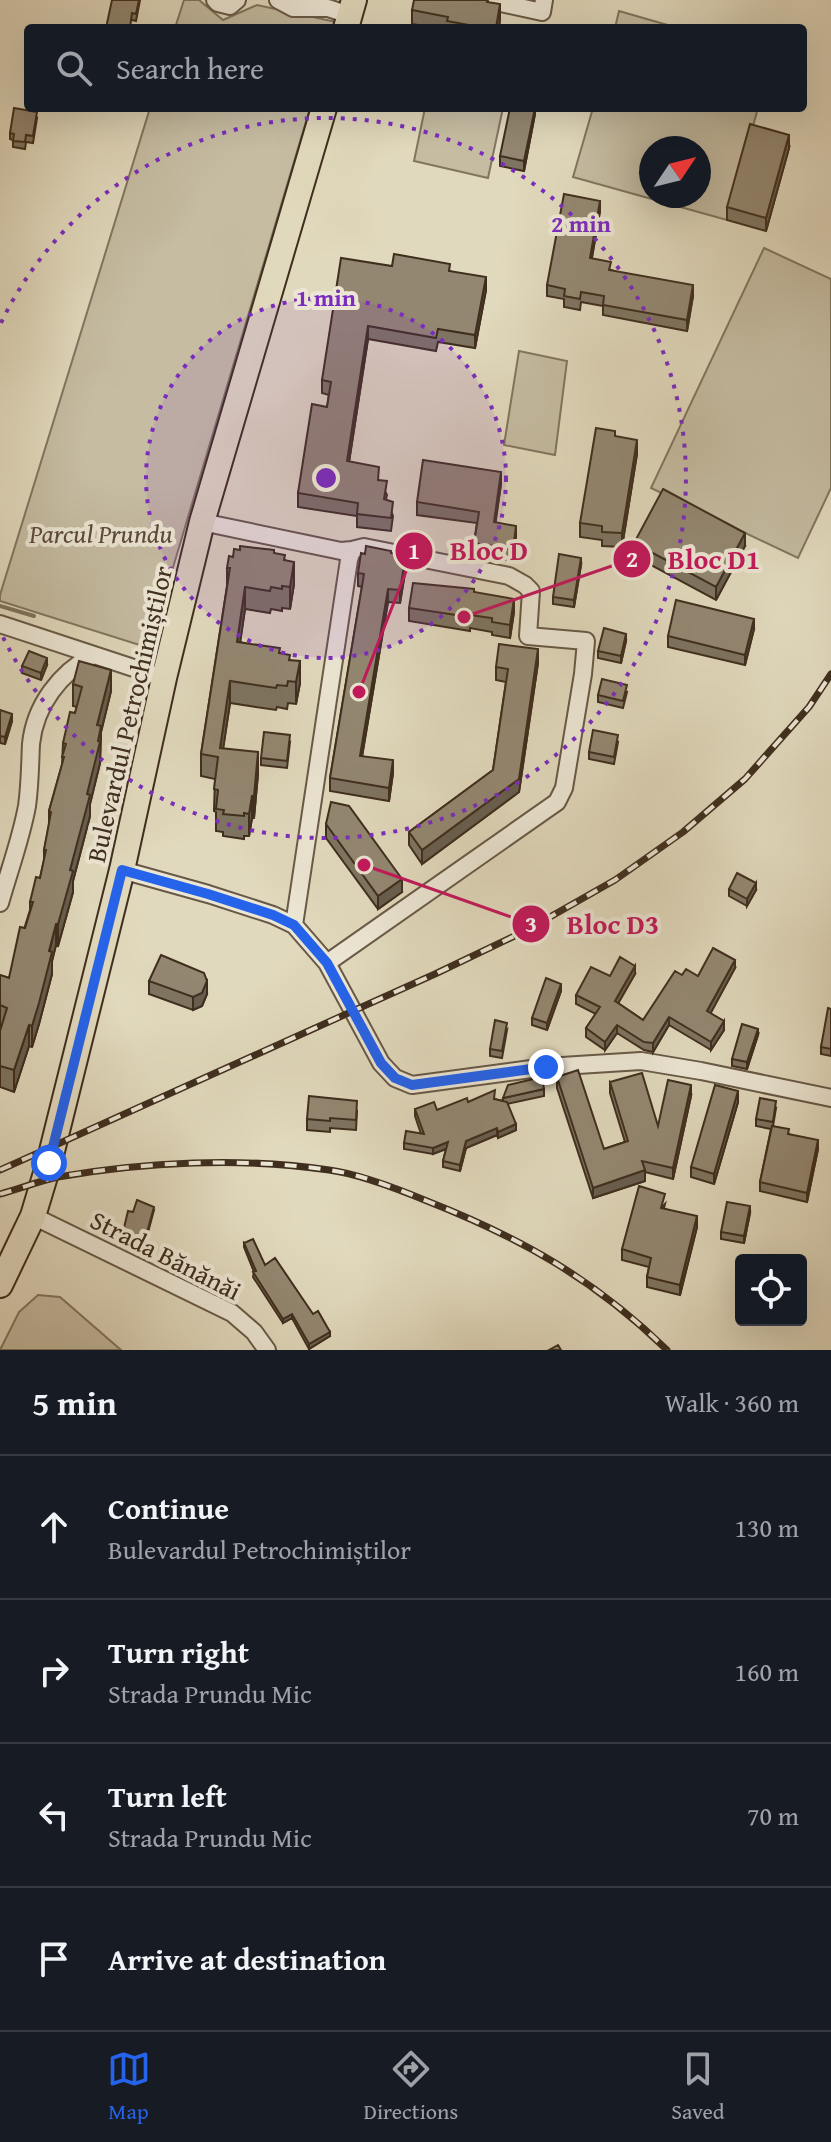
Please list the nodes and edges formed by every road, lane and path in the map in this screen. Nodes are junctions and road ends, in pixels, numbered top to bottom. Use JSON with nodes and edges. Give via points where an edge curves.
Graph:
{"nodes":[{"id":1,"x":215,"y":0,"type":"edge"},
{"id":2,"x":237,"y":0,"type":"edge"},
{"id":3,"x":278,"y":0,"type":"edge"},
{"id":4,"x":487,"y":0,"type":"edge"},
{"id":5,"x":544,"y":0,"type":"edge"},
{"id":6,"x":350,"y":14,"type":"edge"},
{"id":7,"x":323,"y":112,"type":"edge"},
{"id":8,"x":202,"y":522,"type":"junction"},
{"id":9,"x":352,"y":550,"type":"junction"},
{"id":10,"x":0,"y":624,"type":"edge"},
{"id":11,"x":93,"y":655,"type":"junction"},
{"id":12,"x":164,"y":678,"type":"junction"},
{"id":13,"x":122,"y":870,"type":"junction"},
{"id":14,"x":0,"y":903,"type":"edge"},
{"id":15,"x":294,"y":925,"type":"junction"},
{"id":16,"x":327,"y":963,"type":"junction"},
{"id":17,"x":831,"y":1098,"type":"edge"},
{"id":18,"x":33,"y":1216,"type":"junction"},
{"id":19,"x":0,"y":1285,"type":"edge"},
{"id":20,"x":267,"y":1350,"type":"edge"}],
"edges":[{"from":1,"to":2,"type":"street","via":[[230,6]]},
{"from":3,"to":6,"type":"street","via":[[293,8]]},
{"from":4,"to":5,"type":"street","via":[[542,12]]},
{"from":7,"to":8,"type":"main road","name":"Bulevardul Petrochimiștilor"},
{"from":8,"to":9,"type":"street"},
{"from":8,"to":12,"type":"main road","name":"Bulevardul Petrochimiștilor"},
{"from":9,"to":15,"type":"street"},
{"from":9,"to":16,"type":"street","via":[[364,547],[509,576],[531,591],[528,636],[586,641],[564,788],[557,802]]},
{"from":10,"to":11,"type":"street"},
{"from":11,"to":12,"type":"street"},
{"from":11,"to":14,"type":"street","via":[[74,665],[37,717],[27,807]]},
{"from":12,"to":13,"type":"main road","name":"Bulevardul Petrochimiștilor"},
{"from":13,"to":15,"type":"street"},
{"from":13,"to":18,"type":"main road","name":"Bulevardul Petrochimiștilor"},
{"from":15,"to":16,"type":"street"},
{"from":16,"to":17,"type":"street","via":[[381,1063],[395,1078],[412,1085],[641,1061]]},
{"from":18,"to":19,"type":"main road","name":"Bulevardul Petrochimiștilor"},
{"from":18,"to":20,"type":"street","name":"Strada Bănănăi","via":[[232,1313]]}]}
